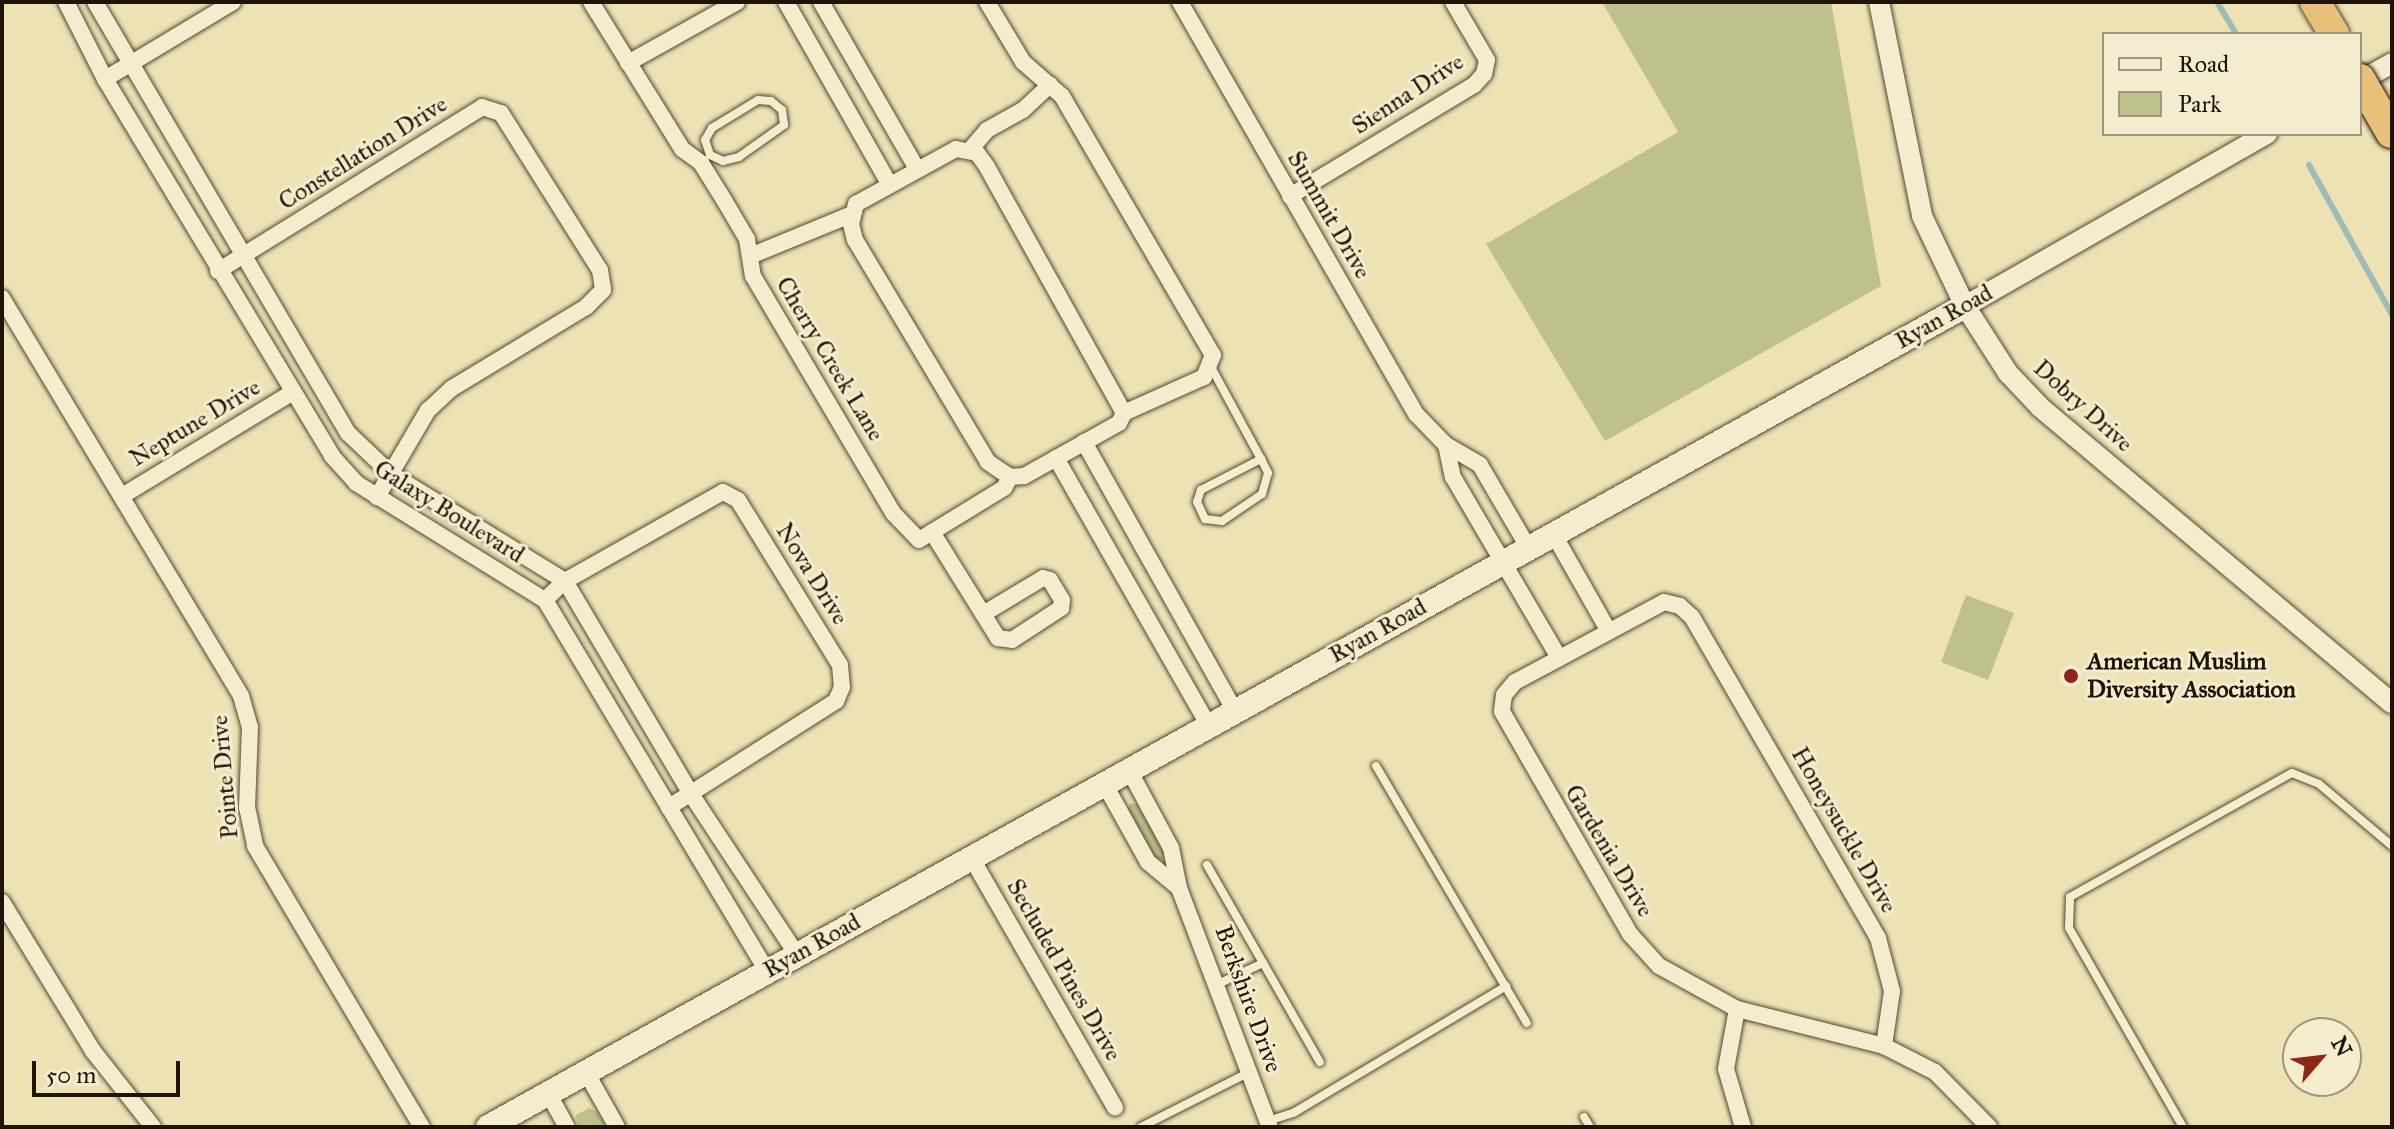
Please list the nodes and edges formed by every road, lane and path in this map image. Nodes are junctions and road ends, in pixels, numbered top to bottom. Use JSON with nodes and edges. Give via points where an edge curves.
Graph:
{"nodes":[{"id":1,"x":66,"y":2,"type":"edge"},
{"id":2,"x":95,"y":2,"type":"edge"},
{"id":3,"x":233,"y":2,"type":"edge"},
{"id":4,"x":591,"y":2,"type":"edge"},
{"id":5,"x":737,"y":2,"type":"edge"},
{"id":6,"x":786,"y":2,"type":"edge"},
{"id":7,"x":821,"y":2,"type":"edge"},
{"id":8,"x":987,"y":2,"type":"edge"},
{"id":9,"x":1180,"y":2,"type":"edge"},
{"id":10,"x":1453,"y":2,"type":"edge"},
{"id":11,"x":1879,"y":2,"type":"edge"},
{"id":12,"x":2315,"y":2,"type":"edge"},
{"id":13,"x":714,"y":8,"type":"edge"},
{"id":14,"x":2333,"y":32,"type":"edge"},
{"id":15,"x":628,"y":63,"type":"junction"},
{"id":16,"x":2392,"y":63,"type":"edge"},
{"id":17,"x":128,"y":66,"type":"junction"},
{"id":18,"x":105,"y":79,"type":"junction"},
{"id":19,"x":2362,"y":79,"type":"edge"},
{"id":20,"x":2362,"y":83,"type":"edge"},
{"id":21,"x":1050,"y":85,"type":"junction"},
{"id":22,"x":2392,"y":133,"type":"edge"},
{"id":23,"x":2263,"y":136,"type":"edge"},
{"id":24,"x":969,"y":151,"type":"junction"},
{"id":25,"x":706,"y":159,"type":"junction"},
{"id":26,"x":917,"y":169,"type":"junction"},
{"id":27,"x":890,"y":185,"type":"junction"},
{"id":28,"x":1290,"y":196,"type":"junction"},
{"id":29,"x":850,"y":215,"type":"junction"},
{"id":30,"x":241,"y":256,"type":"junction"},
{"id":31,"x":750,"y":256,"type":"junction"},
{"id":32,"x":218,"y":271,"type":"junction"},
{"id":33,"x":2,"y":298,"type":"edge"},
{"id":34,"x":1965,"y":306,"type":"junction"},
{"id":35,"x":1211,"y":367,"type":"junction"},
{"id":36,"x":293,"y":392,"type":"junction"},
{"id":37,"x":1124,"y":413,"type":"junction"},
{"id":38,"x":1084,"y":442,"type":"junction"},
{"id":39,"x":1446,"y":445,"type":"junction"},
{"id":40,"x":1056,"y":458,"type":"junction"},
{"id":41,"x":1261,"y":459,"type":"junction"},
{"id":42,"x":391,"y":474,"type":"junction"},
{"id":43,"x":1010,"y":477,"type":"junction"},
{"id":44,"x":122,"y":496,"type":"junction"},
{"id":45,"x":377,"y":497,"type":"junction"},
{"id":46,"x":932,"y":532,"type":"junction"},
{"id":47,"x":1553,"y":533,"type":"junction"},
{"id":48,"x":1528,"y":547,"type":"junction"},
{"id":49,"x":1503,"y":561,"type":"junction"},
{"id":50,"x":565,"y":581,"type":"junction"},
{"id":51,"x":545,"y":600,"type":"junction"},
{"id":52,"x":983,"y":614,"type":"junction"},
{"id":53,"x":1608,"y":630,"type":"junction"},
{"id":54,"x":1583,"y":644,"type":"joint"},
{"id":55,"x":1559,"y":658,"type":"junction"},
{"id":56,"x":2392,"y":703,"type":"edge"},
{"id":57,"x":1235,"y":711,"type":"junction"},
{"id":58,"x":1209,"y":726,"type":"junction"},
{"id":59,"x":1376,"y":766,"type":"dead end"},
{"id":60,"x":1129,"y":770,"type":"junction"},
{"id":61,"x":1104,"y":783,"type":"junction"},
{"id":62,"x":691,"y":794,"type":"junction"},
{"id":63,"x":669,"y":807,"type":"junction"},
{"id":64,"x":2392,"y":846,"type":"edge"},
{"id":65,"x":971,"y":857,"type":"junction"},
{"id":66,"x":1207,"y":865,"type":"dead end"},
{"id":67,"x":1179,"y":888,"type":"junction"},
{"id":68,"x":2,"y":902,"type":"edge"},
{"id":69,"x":797,"y":955,"type":"junction"},
{"id":70,"x":1263,"y":963,"type":"junction"},
{"id":71,"x":767,"y":971,"type":"junction"},
{"id":72,"x":1218,"y":984,"type":"junction"},
{"id":73,"x":1506,"y":986,"type":"junction"},
{"id":74,"x":1737,"y":1009,"type":"junction"},
{"id":75,"x":1527,"y":1023,"type":"dead end"},
{"id":76,"x":1884,"y":1046,"type":"junction"},
{"id":77,"x":1320,"y":1062,"type":"dead end"},
{"id":78,"x":586,"y":1072,"type":"junction"},
{"id":79,"x":1250,"y":1072,"type":"junction"},
{"id":80,"x":548,"y":1093,"type":"junction"},
{"id":81,"x":1115,"y":1107,"type":"dead end"},
{"id":82,"x":1584,"y":1117,"type":"dead end"},
{"id":83,"x":1269,"y":1124,"type":"edge"},
{"id":84,"x":153,"y":1127,"type":"edge"},
{"id":85,"x":422,"y":1127,"type":"edge"},
{"id":86,"x":488,"y":1127,"type":"edge"},
{"id":87,"x":567,"y":1127,"type":"edge"},
{"id":88,"x":617,"y":1127,"type":"edge"},
{"id":89,"x":1141,"y":1127,"type":"edge"},
{"id":90,"x":1590,"y":1127,"type":"edge"},
{"id":91,"x":1743,"y":1127,"type":"edge"},
{"id":92,"x":1989,"y":1127,"type":"edge"},
{"id":93,"x":2183,"y":1127,"type":"edge"}],
"edges":[{"from":1,"to":18,"type":"street","name":"Galaxy Boulevard"},
{"from":2,"to":17,"type":"street","name":"Galaxy Boulevard"},
{"from":3,"to":17,"type":"street"},
{"from":4,"to":15,"type":"street","name":"Cherry Creek Lane"},
{"from":5,"to":13,"type":"street"},
{"from":6,"to":27,"type":"street"},
{"from":7,"to":26,"type":"street"},
{"from":8,"to":21,"type":"street","via":[[1023,62]]},
{"from":9,"to":28,"type":"street","name":"Summit Drive"},
{"from":10,"to":28,"type":"street","name":"Sienna Drive","via":[[1487,60],[1484,74]]},
{"from":11,"to":34,"type":"street","name":"Dobry Drive","via":[[1922,216]]},
{"from":12,"to":14,"type":"highway"},
{"from":13,"to":15,"type":"street"},
{"from":15,"to":25,"type":"street","name":"Cherry Creek Lane","via":[[682,149]]},
{"from":16,"to":19,"type":"street"},
{"from":17,"to":18,"type":"street"},
{"from":17,"to":30,"type":"street","name":"Galaxy Boulevard"},
{"from":18,"to":32,"type":"street","name":"Galaxy Boulevard"},
{"from":20,"to":22,"type":"highway","bridge":true},
{"from":21,"to":24,"type":"street","via":[[1023,110],[987,130]]},
{"from":21,"to":35,"type":"street","via":[[1062,96],[1213,355]]},
{"from":23,"to":34,"type":"street","name":"Ryan Road"},
{"from":24,"to":26,"type":"street","via":[[945,152]]},
{"from":24,"to":37,"type":"street","via":[[987,167]]},
{"from":25,"to":25,"type":"lane","via":[[739,157],[772,137],[784,125],[782,110],[771,101],[758,100],[733,113],[705,140]]},
{"from":25,"to":31,"type":"street","name":"Cherry Creek Lane","via":[[747,239]]},
{"from":26,"to":27,"type":"street"},
{"from":27,"to":29,"type":"street","via":[[856,204]]},
{"from":28,"to":39,"type":"street","name":"Summit Drive","via":[[1417,415]]},
{"from":29,"to":31,"type":"street"},
{"from":29,"to":43,"type":"street","via":[[855,240],[988,462]]},
{"from":30,"to":32,"type":"street","name":"Constellation Drive"},
{"from":30,"to":42,"type":"street","name":"Galaxy Boulevard","via":[[348,433]]},
{"from":30,"to":42,"type":"street","name":"Constellation Drive","via":[[482,107],[501,113],[600,270],[603,290],[586,307],[452,388],[428,410]]},
{"from":31,"to":46,"type":"street","name":"Cherry Creek Lane","via":[[753,276],[893,513],[919,540]]},
{"from":32,"to":36,"type":"street","name":"Galaxy Boulevard"},
{"from":33,"to":44,"type":"street","name":"Pointe Drive"},
{"from":34,"to":47,"type":"main road","name":"Ryan Road"},
{"from":34,"to":56,"type":"street","name":"Dobry Drive","via":[[2008,373],[2040,407]]},
{"from":35,"to":37,"type":"street","via":[[1204,377]]},
{"from":35,"to":41,"type":"lane"},
{"from":36,"to":44,"type":"street","name":"Neptune Drive"},
{"from":36,"to":45,"type":"street","name":"Galaxy Boulevard","via":[[344,471]]},
{"from":37,"to":38,"type":"street","via":[[1119,423]]},
{"from":38,"to":40,"type":"street"},
{"from":38,"to":57,"type":"street"},
{"from":39,"to":48,"type":"street","name":"Summit Drive","via":[[1480,465]]},
{"from":39,"to":49,"type":"street","name":"Summit Drive","via":[[1453,477]]},
{"from":40,"to":43,"type":"street","via":[[1024,476]]},
{"from":40,"to":58,"type":"street"},
{"from":41,"to":41,"type":"lane","via":[[1268,473],[1262,494],[1222,521],[1205,519],[1197,502],[1201,490]]},
{"from":42,"to":45,"type":"street","name":"Constellation Drive"},
{"from":42,"to":50,"type":"street","name":"Galaxy Boulevard"},
{"from":43,"to":46,"type":"street","via":[[1004,488]]},
{"from":44,"to":85,"type":"street","name":"Pointe Drive","via":[[241,696],[251,742],[247,807],[260,859]]},
{"from":45,"to":51,"type":"street","name":"Galaxy Boulevard"},
{"from":46,"to":52,"type":"street"},
{"from":47,"to":48,"type":"main road","name":"Ryan Road"},
{"from":47,"to":53,"type":"street"},
{"from":48,"to":49,"type":"main road","name":"Ryan Road"},
{"from":49,"to":55,"type":"street"},
{"from":49,"to":57,"type":"main road","name":"Ryan Road"},
{"from":50,"to":51,"type":"street","name":"Nova Drive"},
{"from":50,"to":62,"type":"street","name":"Galaxy Boulevard"},
{"from":50,"to":62,"type":"street","name":"Nova Drive","via":[[723,492],[738,500],[840,665],[842,687],[836,701]]},
{"from":51,"to":63,"type":"street","name":"Galaxy Boulevard"},
{"from":52,"to":52,"type":"street","via":[[998,638],[1012,640],[1061,608],[1062,600],[1043,578]]},
{"from":53,"to":54,"type":"street","name":"Honeysuckle Drive"},
{"from":53,"to":76,"type":"street","name":"Honeysuckle Drive","via":[[1664,602],[1676,603],[1692,617],[1885,953],[1892,991]]},
{"from":54,"to":55,"type":"street","name":"Gardenia Drive"},
{"from":55,"to":74,"type":"street","name":"Gardenia Drive","via":[[1515,682],[1504,695],[1502,711],[1510,732],[1630,934],[1659,966]]},
{"from":57,"to":58,"type":"main road","name":"Ryan Road"},
{"from":58,"to":60,"type":"main road","name":"Ryan Road"},
{"from":59,"to":73,"type":"lane"},
{"from":60,"to":61,"type":"main road","name":"Ryan Road"},
{"from":60,"to":67,"type":"street","name":"Berkshire Drive","via":[[1171,848]]},
{"from":61,"to":65,"type":"main road","name":"Ryan Road"},
{"from":61,"to":67,"type":"street","name":"Berkshire Drive","via":[[1148,862]]},
{"from":62,"to":63,"type":"street","name":"Nova Drive"},
{"from":62,"to":69,"type":"street","name":"Galaxy Boulevard"},
{"from":63,"to":71,"type":"street","name":"Galaxy Boulevard"},
{"from":64,"to":93,"type":"lane","via":[[2319,784],[2292,773],[2070,897],[2069,928]]},
{"from":65,"to":69,"type":"main road","name":"Ryan Road"},
{"from":65,"to":81,"type":"street","name":"Secluded Pines Drive"},
{"from":66,"to":70,"type":"lane"},
{"from":67,"to":72,"type":"street","name":"Berkshire Drive"},
{"from":68,"to":84,"type":"street","via":[[93,1051]]},
{"from":69,"to":71,"type":"main road","name":"Ryan Road"},
{"from":70,"to":72,"type":"lane"},
{"from":70,"to":77,"type":"lane"},
{"from":71,"to":78,"type":"main road","name":"Ryan Road"},
{"from":72,"to":79,"type":"street","name":"Berkshire Drive"},
{"from":73,"to":75,"type":"lane"},
{"from":73,"to":83,"type":"lane"},
{"from":74,"to":76,"type":"street"},
{"from":74,"to":91,"type":"street","via":[[1726,1069]]},
{"from":76,"to":92,"type":"street","via":[[1935,1072]]},
{"from":78,"to":80,"type":"main road","name":"Ryan Road"},
{"from":78,"to":88,"type":"street"},
{"from":79,"to":83,"type":"street","name":"Berkshire Drive"},
{"from":79,"to":89,"type":"lane"},
{"from":80,"to":86,"type":"main road","name":"Ryan Road"},
{"from":80,"to":87,"type":"street"},
{"from":82,"to":90,"type":"lane"}]}
